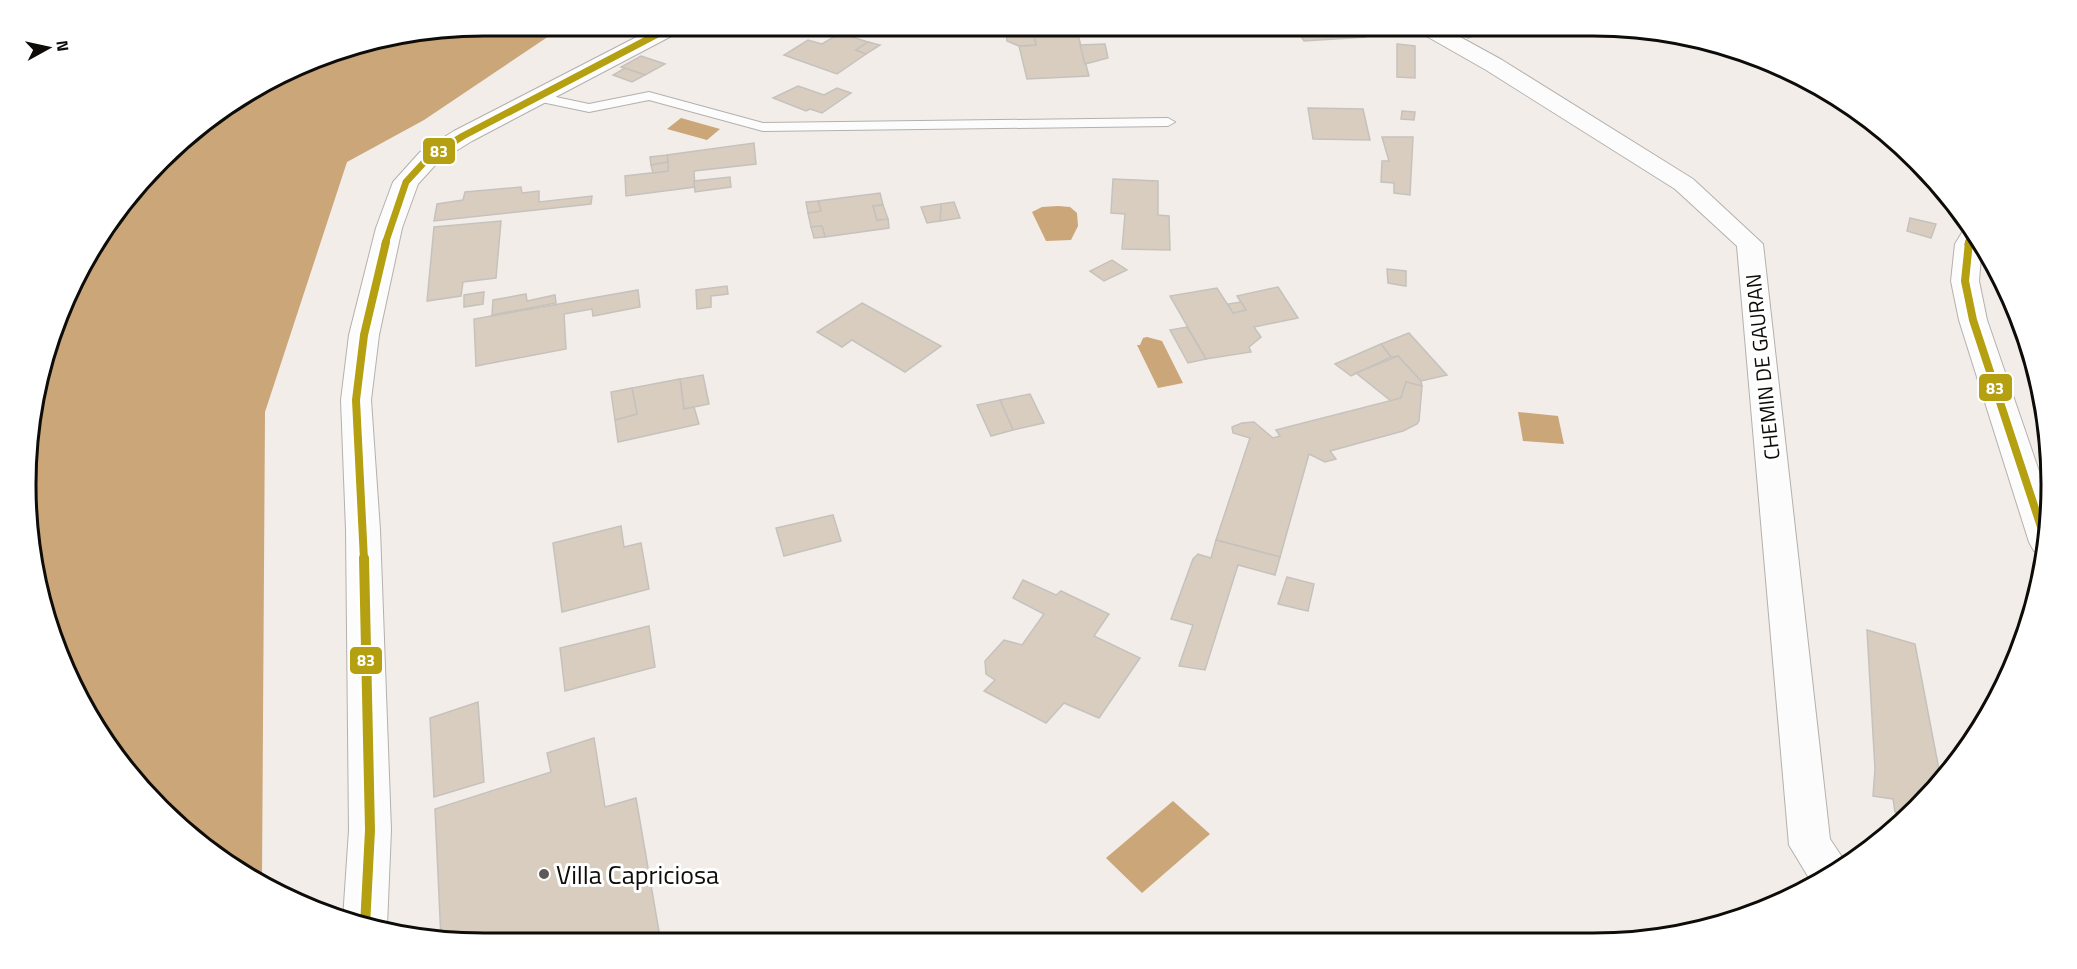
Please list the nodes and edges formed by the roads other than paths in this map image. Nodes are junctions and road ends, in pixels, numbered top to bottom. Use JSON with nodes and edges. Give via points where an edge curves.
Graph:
{"nodes":[{"id":1,"x":654,"y":36,"type":"edge"},
{"id":2,"x":1443,"y":36,"type":"edge"},
{"id":3,"x":537,"y":97,"type":"junction"},
{"id":4,"x":1168,"y":122,"type":"dead end"},
{"id":5,"x":1969,"y":241,"type":"edge"},
{"id":6,"x":2039,"y":522,"type":"edge"},
{"id":7,"x":1825,"y":868,"type":"edge"},
{"id":8,"x":365,"y":917,"type":"edge"}],
"edges":[{"from":1,"to":3,"type":"main road"},
{"from":2,"to":7,"type":"main road","name":"CHEMIN DE GAURAN","via":[[1684,184],[1750,244],[1810,845]]},
{"from":3,"to":4,"type":"lane","via":[[589,108],[649,96],[763,127]]},
{"from":3,"to":8,"type":"main road","via":[[429,157],[406,182],[389,228],[364,335],[356,400],[370,818]]},
{"from":5,"to":6,"type":"main road","via":[[1965,281],[1972,320]]}]}
